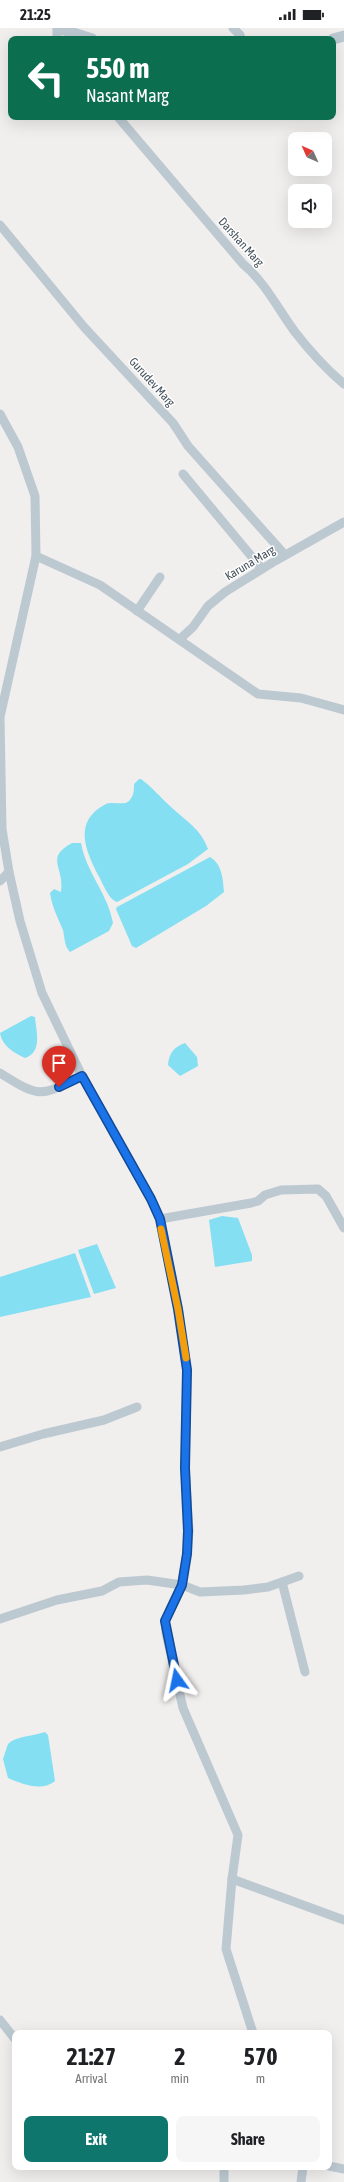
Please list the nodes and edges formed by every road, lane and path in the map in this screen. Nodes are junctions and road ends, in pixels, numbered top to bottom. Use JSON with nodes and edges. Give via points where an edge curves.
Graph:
{"nodes":[{"id":1,"x":58,"y":28,"type":"edge"},
{"id":2,"x":233,"y":28,"type":"edge"},
{"id":3,"x":83,"y":36,"type":"edge"},
{"id":4,"x":240,"y":36,"type":"edge"},
{"id":5,"x":121,"y":120,"type":"edge"},
{"id":6,"x":0,"y":225,"type":"edge"},
{"id":7,"x":344,"y":384,"type":"edge"},
{"id":8,"x":0,"y":414,"type":"edge"},
{"id":9,"x":183,"y":474,"type":"dead end"},
{"id":10,"x":344,"y":522,"type":"edge"},
{"id":11,"x":285,"y":555,"type":"junction"},
{"id":12,"x":36,"y":556,"type":"junction"},
{"id":13,"x":262,"y":569,"type":"junction"},
{"id":14,"x":160,"y":577,"type":"dead end"},
{"id":15,"x":136,"y":611,"type":"junction"},
{"id":16,"x":180,"y":639,"type":"junction"},
{"id":17,"x":344,"y":710,"type":"edge"},
{"id":18,"x":0,"y":717,"type":"edge"},
{"id":19,"x":3,"y":849,"type":"edge"},
{"id":20,"x":9,"y":872,"type":"junction"},
{"id":21,"x":0,"y":881,"type":"edge"},
{"id":22,"x":0,"y":1073,"type":"edge"},
{"id":23,"x":82,"y":1076,"type":"junction"},
{"id":24,"x":160,"y":1219,"type":"junction"},
{"id":25,"x":344,"y":1228,"type":"edge"},
{"id":26,"x":137,"y":1407,"type":"dead end"},
{"id":27,"x":0,"y":1447,"type":"edge"},
{"id":28,"x":299,"y":1576,"type":"dead end"},
{"id":29,"x":282,"y":1582,"type":"junction"},
{"id":30,"x":182,"y":1585,"type":"junction"},
{"id":31,"x":0,"y":1619,"type":"edge"},
{"id":32,"x":305,"y":1672,"type":"dead end"},
{"id":33,"x":232,"y":1879,"type":"junction"},
{"id":34,"x":344,"y":1920,"type":"edge"},
{"id":35,"x":0,"y":2020,"type":"edge"},
{"id":36,"x":252,"y":2030,"type":"edge"},
{"id":37,"x":12,"y":2036,"type":"edge"},
{"id":38,"x":332,"y":2167,"type":"edge"},
{"id":39,"x":344,"y":2169,"type":"edge"},
{"id":40,"x":224,"y":2170,"type":"edge"},
{"id":41,"x":302,"y":2170,"type":"edge"},
{"id":42,"x":224,"y":2182,"type":"edge"},
{"id":43,"x":300,"y":2182,"type":"edge"}],
"edges":[{"from":1,"to":3,"type":"street"},
{"from":2,"to":4,"type":"street"},
{"from":5,"to":7,"type":"street","name":"Darshan Marg","via":[[254,274],[296,333]]},
{"from":6,"to":11,"type":"street","name":"Gurudev Marg","via":[[84,327],[173,423],[188,446]]},
{"from":8,"to":12,"type":"street","via":[[18,447],[35,496]]},
{"from":9,"to":13,"type":"street"},
{"from":10,"to":11,"type":"street","name":"Karuna Marg"},
{"from":11,"to":13,"type":"street","name":"Karuna Marg"},
{"from":12,"to":15,"type":"street","via":[[100,586]]},
{"from":12,"to":18,"type":"street"},
{"from":13,"to":16,"type":"street","name":"Karuna Marg","via":[[208,606],[193,628]]},
{"from":14,"to":15,"type":"street"},
{"from":15,"to":16,"type":"street"},
{"from":16,"to":17,"type":"street","via":[[258,694],[301,698]]},
{"from":18,"to":19,"type":"street"},
{"from":19,"to":20,"type":"street"},
{"from":20,"to":21,"type":"street"},
{"from":20,"to":23,"type":"street","via":[[37,980]]},
{"from":22,"to":23,"type":"street","via":[[37,1093],[47,1093]]},
{"from":23,"to":24,"type":"street"},
{"from":24,"to":25,"type":"street","via":[[251,1203],[281,1190],[313,1188],[326,1196]]},
{"from":24,"to":30,"type":"street","via":[[187,1370],[185,1468],[188,1531]]},
{"from":26,"to":27,"type":"street","via":[[104,1420],[42,1434]]},
{"from":28,"to":29,"type":"street"},
{"from":29,"to":30,"type":"street","via":[[244,1590],[200,1592]]},
{"from":29,"to":32,"type":"street"},
{"from":30,"to":31,"type":"street","via":[[147,1580],[119,1582],[102,1591],[57,1600]]},
{"from":30,"to":33,"type":"street","via":[[165,1621],[166,1633],[183,1708],[238,1835]]},
{"from":33,"to":34,"type":"street"},
{"from":33,"to":36,"type":"street","via":[[226,1949]]},
{"from":35,"to":37,"type":"street"},
{"from":38,"to":39,"type":"street"},
{"from":40,"to":42,"type":"street"},
{"from":41,"to":43,"type":"street"}]}
